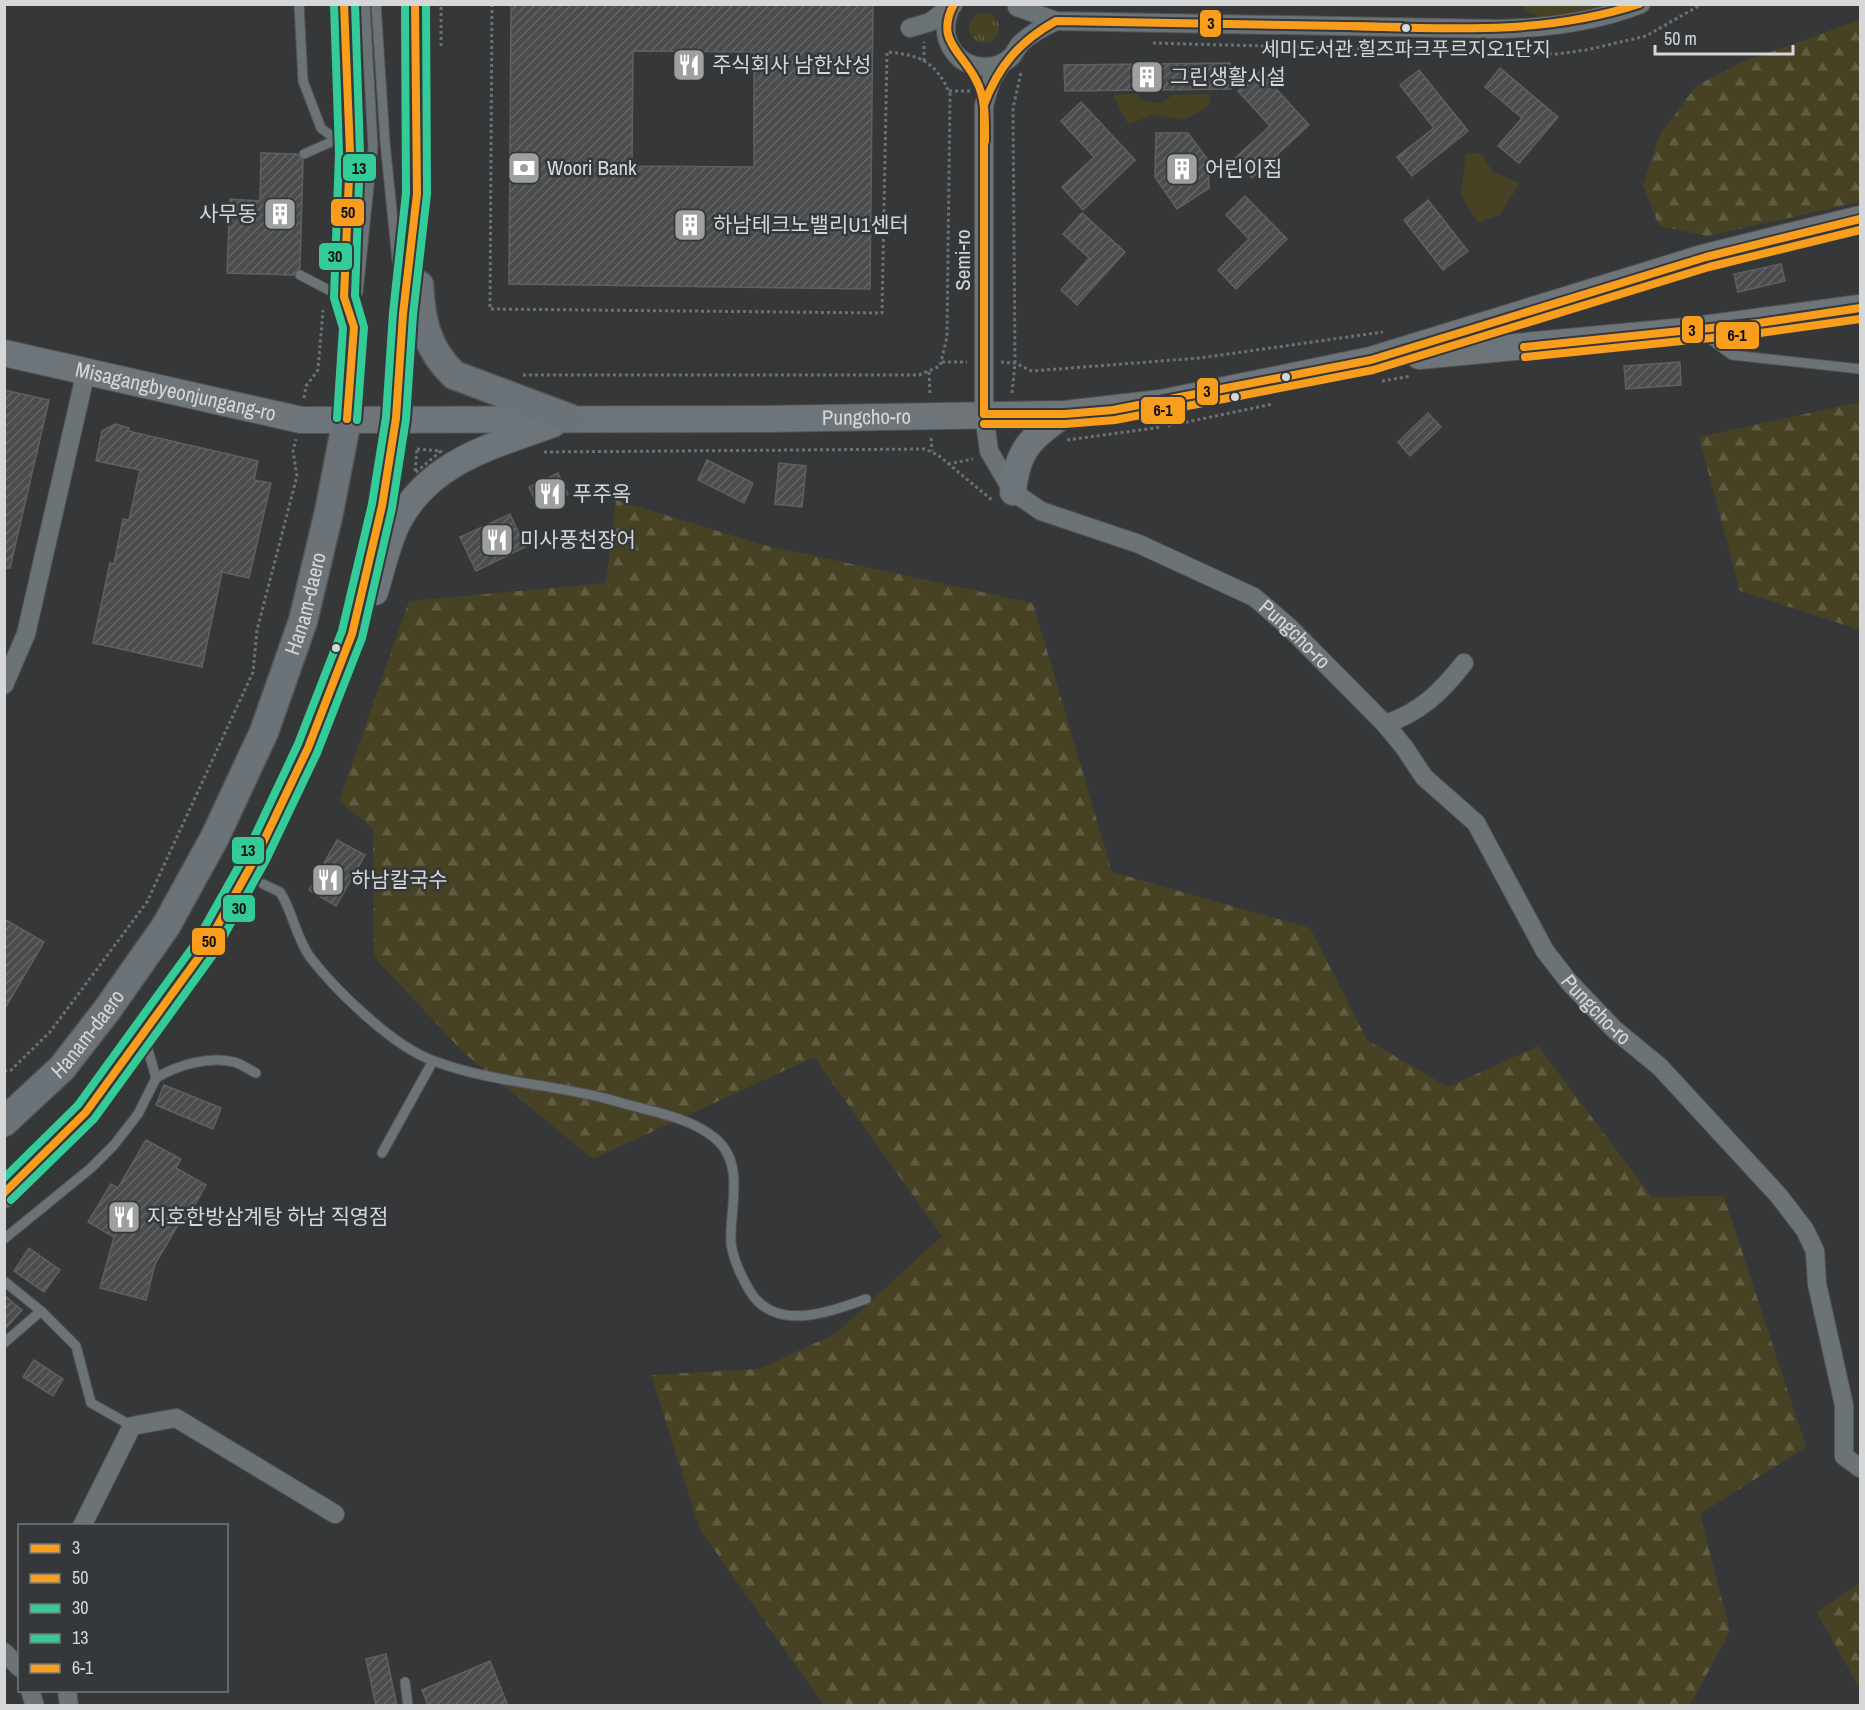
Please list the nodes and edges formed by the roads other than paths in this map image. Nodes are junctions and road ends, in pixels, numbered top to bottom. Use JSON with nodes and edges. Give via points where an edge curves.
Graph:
{"nodes":[{"id":1,"x":299,"y":4,"type":"edge"},
{"id":2,"x":344,"y":4,"type":"edge"},
{"id":3,"x":365,"y":4,"type":"edge"},
{"id":4,"x":376,"y":4,"type":"edge"},
{"id":5,"x":415,"y":4,"type":"edge"},
{"id":6,"x":1641,"y":4,"type":"edge"},
{"id":7,"x":952,"y":6,"type":"edge"},
{"id":8,"x":1016,"y":6,"type":"edge"},
{"id":9,"x":1056,"y":21,"type":"junction"},
{"id":10,"x":948,"y":43,"type":"junction"},
{"id":11,"x":1020,"y":45,"type":"junction"},
{"id":12,"x":965,"y":62,"type":"junction"},
{"id":13,"x":1002,"y":63,"type":"junction"},
{"id":14,"x":984,"y":105,"type":"junction"},
{"id":15,"x":344,"y":146,"type":"junction"},
{"id":16,"x":304,"y":154,"type":"dead end"},
{"id":17,"x":417,"y":194,"type":"junction"},
{"id":18,"x":1860,"y":219,"type":"edge"},
{"id":19,"x":300,"y":275,"type":"dead end"},
{"id":20,"x":335,"y":293,"type":"junction"},
{"id":21,"x":1860,"y":309,"type":"edge"},
{"id":22,"x":403,"y":314,"type":"junction"},
{"id":23,"x":354,"y":327,"type":"junction"},
{"id":24,"x":1696,"y":330,"type":"junction"},
{"id":25,"x":4,"y":353,"type":"edge"},
{"id":26,"x":1860,"y":369,"type":"edge"},
{"id":27,"x":86,"y":371,"type":"junction"},
{"id":28,"x":1375,"y":371,"type":"junction"},
{"id":29,"x":984,"y":414,"type":"junction"},
{"id":30,"x":1065,"y":414,"type":"junction"},
{"id":31,"x":396,"y":418,"type":"junction"},
{"id":32,"x":569,"y":418,"type":"junction"},
{"id":33,"x":347,"y":419,"type":"junction"},
{"id":34,"x":1013,"y":492,"type":"junction"},
{"id":35,"x":352,"y":634,"type":"junction"},
{"id":36,"x":1464,"y":663,"type":"dead end"},
{"id":37,"x":4,"y":685,"type":"edge"},
{"id":38,"x":1385,"y":724,"type":"junction"},
{"id":39,"x":253,"y":882,"type":"junction"},
{"id":40,"x":273,"y":884,"type":"dead end"},
{"id":41,"x":144,"y":1035,"type":"junction"},
{"id":42,"x":433,"y":1061,"type":"junction"},
{"id":43,"x":256,"y":1073,"type":"dead end"},
{"id":44,"x":156,"y":1078,"type":"junction"},
{"id":45,"x":10,"y":1109,"type":"edge"},
{"id":46,"x":382,"y":1153,"type":"dead end"},
{"id":47,"x":4,"y":1192,"type":"edge"},
{"id":48,"x":6,"y":1236,"type":"edge"},
{"id":49,"x":4,"y":1281,"type":"edge"},
{"id":50,"x":866,"y":1299,"type":"dead end"},
{"id":51,"x":41,"y":1311,"type":"junction"},
{"id":52,"x":4,"y":1343,"type":"edge"},
{"id":53,"x":132,"y":1426,"type":"junction"},
{"id":54,"x":1860,"y":1468,"type":"edge"},
{"id":55,"x":335,"y":1514,"type":"dead end"},
{"id":56,"x":83,"y":1524,"type":"edge"},
{"id":57,"x":4,"y":1652,"type":"edge"},
{"id":58,"x":18,"y":1666,"type":"edge"},
{"id":59,"x":405,"y":1682,"type":"dead end"},
{"id":60,"x":408,"y":1706,"type":"edge"}],
"edges":[{"from":1,"to":15,"type":"lane","via":[[303,81],[321,128]]},
{"from":2,"to":15,"type":"main road","name":"Hanam-daero"},
{"from":3,"to":23,"type":"lane","via":[[373,147]]},
{"from":4,"to":22,"type":"lane","via":[[385,142]]},
{"from":5,"to":17,"type":"main road"},
{"from":6,"to":9,"type":"street","via":[[1581,22],[1532,28]]},
{"from":7,"to":10,"type":"street","via":[[946,24]]},
{"from":7,"to":10,"type":"street","via":[[930,22],[910,28]]},
{"from":8,"to":9,"type":"street"},
{"from":8,"to":11,"type":"street","via":[[1022,19]]},
{"from":9,"to":11,"type":"street"},
{"from":10,"to":12,"type":"street"},
{"from":11,"to":13,"type":"street"},
{"from":12,"to":13,"type":"street","via":[[977,67]]},
{"from":12,"to":14,"type":"street"},
{"from":13,"to":14,"type":"street","via":[[991,81]]},
{"from":14,"to":29,"type":"street","name":"Semi-ro"},
{"from":15,"to":16,"type":"lane"},
{"from":15,"to":20,"type":"main road","name":"Hanam-daero"},
{"from":17,"to":22,"type":"main road"},
{"from":17,"to":32,"type":"main road","via":[[420,314],[440,362],[465,380]]},
{"from":18,"to":28,"type":"main road","via":[[1706,257]]},
{"from":19,"to":20,"type":"lane"},
{"from":20,"to":23,"type":"main road","name":"Hanam-daero"},
{"from":21,"to":24,"type":"main road"},
{"from":22,"to":31,"type":"main road"},
{"from":23,"to":33,"type":"main road","name":"Hanam-daero"},
{"from":24,"to":26,"type":"lane","via":[[1732,355]]},
{"from":24,"to":28,"type":"main road"},
{"from":25,"to":27,"type":"main road","name":"Misagangbyeonjungang-ro"},
{"from":27,"to":33,"type":"main road","name":"Misagangbyeonjungang-ro","via":[[301,420]]},
{"from":27,"to":37,"type":"street","via":[[26,634]]},
{"from":28,"to":30,"type":"main road"},
{"from":29,"to":30,"type":"main road"},
{"from":29,"to":32,"type":"main road","name":"Pungcho-ro"},
{"from":29,"to":34,"type":"street","name":"Pungcho-ro","via":[[989,451]]},
{"from":30,"to":34,"type":"main road","via":[[1028,444],[1017,463]]},
{"from":31,"to":32,"type":"main road","name":"Pungcho-ro"},
{"from":31,"to":33,"type":"main road","name":"Pungcho-ro"},
{"from":31,"to":35,"type":"main road","via":[[382,506]]},
{"from":32,"to":35,"type":"main road","via":[[467,455],[430,480],[398,523],[375,593]]},
{"from":33,"to":45,"type":"main road","name":"Hanam-daero","via":[[303,621],[264,732],[215,837],[166,926],[108,1011],[62,1068]]},
{"from":34,"to":38,"type":"street","name":"Pungcho-ro","via":[[1041,511],[1139,544],[1254,597]]},
{"from":35,"to":39,"type":"main road"},
{"from":36,"to":38,"type":"street","via":[[1422,707]]},
{"from":38,"to":54,"type":"street","name":"Pungcho-ro","via":[[1424,777],[1476,823],[1545,951],[1569,982],[1615,1030],[1660,1067],[1779,1196],[1805,1230],[1815,1251],[1816,1284],[1844,1405],[1844,1455]]},
{"from":39,"to":40,"type":"lane"},
{"from":39,"to":41,"type":"main road"},
{"from":39,"to":42,"type":"lane","via":[[280,892],[305,950],[350,1001],[395,1038]]},
{"from":41,"to":44,"type":"lane"},
{"from":41,"to":47,"type":"main road","via":[[86,1112]]},
{"from":42,"to":46,"type":"lane"},
{"from":42,"to":50,"type":"lane","via":[[499,1078],[583,1092],[671,1116],[702,1130],[717,1140],[732,1166],[733,1255],[759,1304],[772,1314],[802,1316]]},
{"from":43,"to":44,"type":"lane","via":[[235,1062],[215,1062],[171,1069]]},
{"from":44,"to":48,"type":"lane","via":[[138,1114],[114,1145]]},
{"from":49,"to":51,"type":"lane"},
{"from":51,"to":52,"type":"lane"},
{"from":51,"to":53,"type":"lane","via":[[76,1346],[91,1403]]},
{"from":53,"to":55,"type":"street","via":[[176,1418]]},
{"from":53,"to":56,"type":"street"},
{"from":57,"to":58,"type":"street"},
{"from":59,"to":60,"type":"lane"}]}
